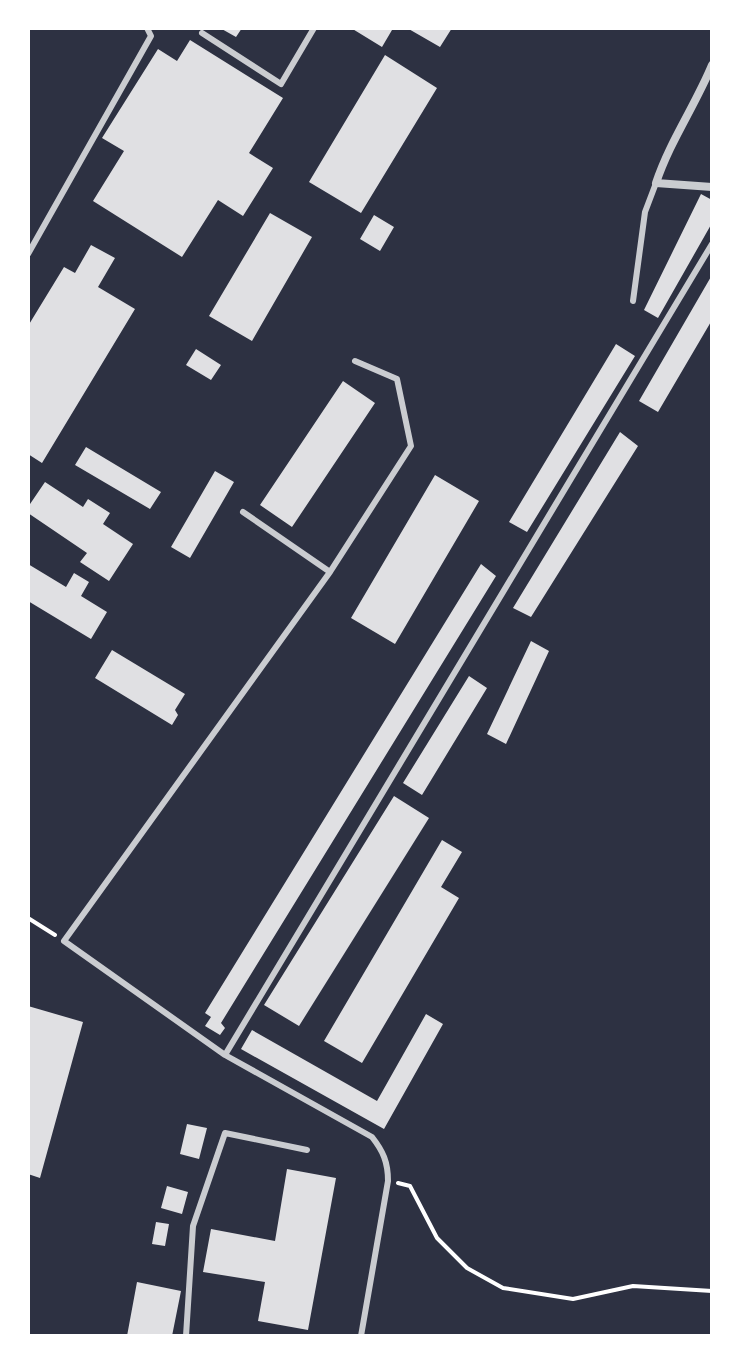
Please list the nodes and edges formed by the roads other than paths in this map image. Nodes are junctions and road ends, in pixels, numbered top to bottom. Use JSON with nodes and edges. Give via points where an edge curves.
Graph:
{"nodes":[{"id":1,"x":147,"y":28,"type":"edge"},
{"id":2,"x":314,"y":28,"type":"edge"},
{"id":3,"x":202,"y":33,"type":"dead end"},
{"id":4,"x":712,"y":65,"type":"edge"},
{"id":5,"x":656,"y":183,"type":"junction"},
{"id":6,"x":712,"y":187,"type":"edge"},
{"id":7,"x":712,"y":244,"type":"edge"},
{"id":8,"x":28,"y":254,"type":"edge"},
{"id":9,"x":633,"y":301,"type":"dead end"},
{"id":10,"x":355,"y":361,"type":"dead end"},
{"id":11,"x":243,"y":512,"type":"dead end"},
{"id":12,"x":330,"y":572,"type":"junction"},
{"id":13,"x":225,"y":1055,"type":"junction"},
{"id":14,"x":307,"y":1150,"type":"dead end"},
{"id":15,"x":186,"y":1336,"type":"edge"},
{"id":16,"x":361,"y":1336,"type":"edge"}],
"edges":[{"from":1,"to":8,"type":"lane","via":[[151,36]]},
{"from":2,"to":3,"type":"lane","via":[[281,84]]},
{"from":4,"to":5,"type":"street","via":[[666,152]]},
{"from":5,"to":6,"type":"street"},
{"from":5,"to":9,"type":"lane","via":[[645,212]]},
{"from":7,"to":13,"type":"lane"},
{"from":10,"to":12,"type":"lane","via":[[397,379],[411,446]]},
{"from":11,"to":12,"type":"lane"},
{"from":12,"to":13,"type":"lane","via":[[64,941]]},
{"from":13,"to":16,"type":"lane","via":[[372,1137],[383,1151],[388,1181]]},
{"from":14,"to":15,"type":"lane","via":[[225,1133],[193,1226]]}]}
